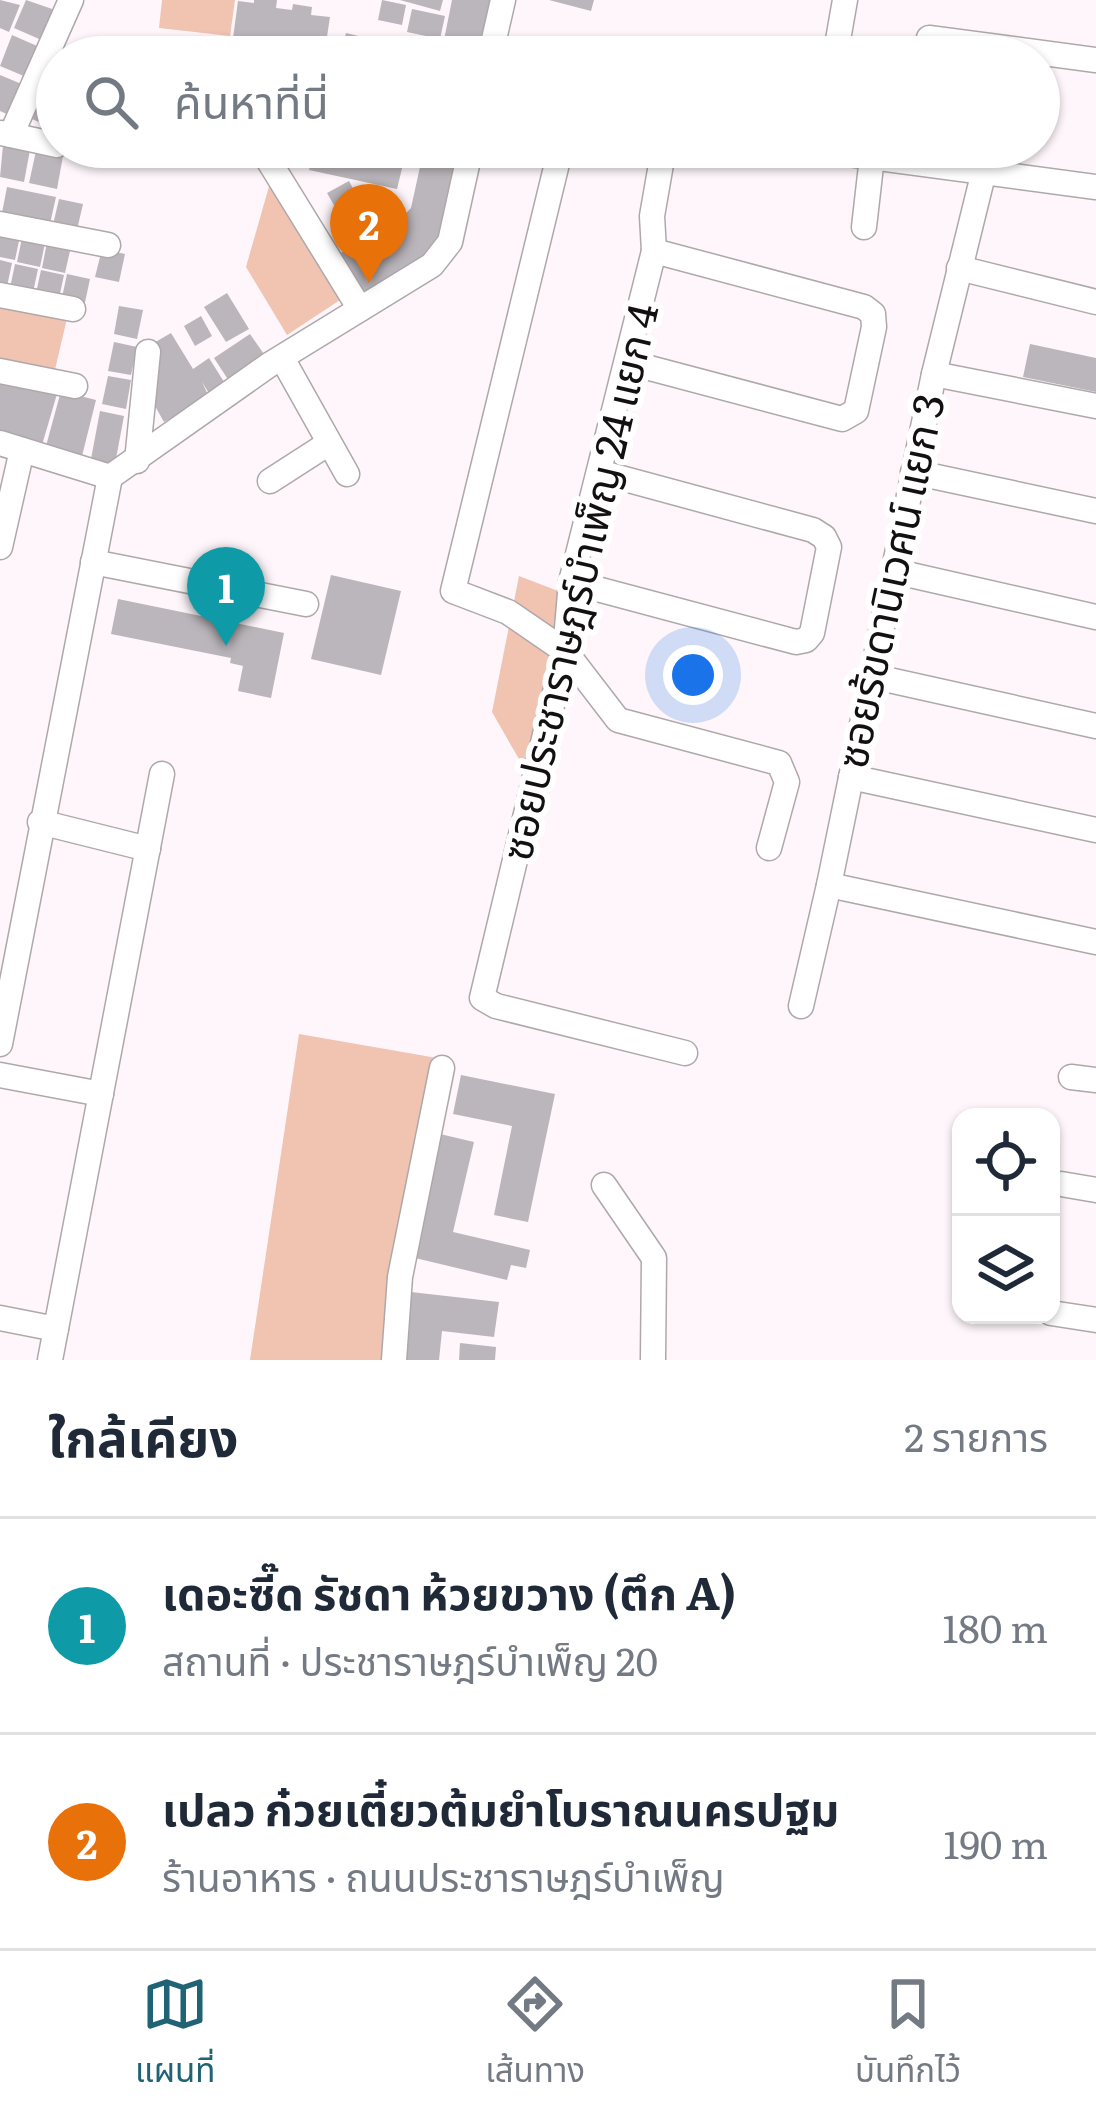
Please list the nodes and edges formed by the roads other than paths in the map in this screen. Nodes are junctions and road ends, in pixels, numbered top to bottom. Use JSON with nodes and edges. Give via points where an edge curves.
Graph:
{"nodes":[{"id":1,"x":71,"y":0,"type":"edge"},
{"id":2,"x":502,"y":0,"type":"edge"},
{"id":3,"x":845,"y":0,"type":"edge"},
{"id":4,"x":53,"y":36,"type":"edge"},
{"id":5,"x":494,"y":36,"type":"edge"},
{"id":6,"x":839,"y":36,"type":"edge"},
{"id":7,"x":1060,"y":55,"type":"edge"},
{"id":8,"x":1096,"y":60,"type":"edge"},
{"id":9,"x":36,"y":71,"type":"edge"},
{"id":10,"x":5,"y":134,"type":"edge"},
{"id":11,"x":36,"y":141,"type":"edge"},
{"id":12,"x":273,"y":168,"type":"edge"},
{"id":13,"x":467,"y":168,"type":"edge"},
{"id":14,"x":555,"y":168,"type":"edge"},
{"id":15,"x":660,"y":168,"type":"edge"},
{"id":16,"x":871,"y":168,"type":"edge"},
{"id":17,"x":960,"y":168,"type":"edge"},
{"id":18,"x":984,"y":171,"type":"junction"},
{"id":19,"x":1096,"y":187,"type":"edge"},
{"id":20,"x":0,"y":224,"type":"edge"},
{"id":21,"x":864,"y":227,"type":"dead end"},
{"id":22,"x":108,"y":245,"type":"dead end"},
{"id":23,"x":654,"y":250,"type":"junction"},
{"id":24,"x":959,"y":268,"type":"junction"},
{"id":25,"x":0,"y":296,"type":"edge"},
{"id":26,"x":1096,"y":302,"type":"edge"},
{"id":27,"x":73,"y":309,"type":"dead end"},
{"id":28,"x":360,"y":310,"type":"junction"},
{"id":29,"x":148,"y":352,"type":"dead end"},
{"id":30,"x":282,"y":358,"type":"junction"},
{"id":31,"x":626,"y":362,"type":"junction"},
{"id":32,"x":0,"y":371,"type":"edge"},
{"id":33,"x":934,"y":374,"type":"junction"},
{"id":34,"x":75,"y":386,"type":"dead end"},
{"id":35,"x":1096,"y":406,"type":"edge"},
{"id":36,"x":329,"y":443,"type":"junction"},
{"id":37,"x":11,"y":446,"type":"edge"},
{"id":38,"x":137,"y":461,"type":"junction"},
{"id":39,"x":599,"y":472,"type":"junction"},
{"id":40,"x":913,"y":472,"type":"junction"},
{"id":41,"x":347,"y":474,"type":"dead end"},
{"id":42,"x":110,"y":477,"type":"junction"},
{"id":43,"x":270,"y":481,"type":"dead end"},
{"id":44,"x":1096,"y":511,"type":"edge"},
{"id":45,"x":0,"y":547,"type":"edge"},
{"id":46,"x":93,"y":562,"type":"junction"},
{"id":47,"x":893,"y":571,"type":"junction"},
{"id":48,"x":572,"y":582,"type":"junction"},
{"id":49,"x":306,"y":604,"type":"dead end"},
{"id":50,"x":1096,"y":616,"type":"edge"},
{"id":51,"x":565,"y":651,"type":"junction"},
{"id":52,"x":871,"y":676,"type":"junction"},
{"id":53,"x":1096,"y":726,"type":"edge"},
{"id":54,"x":162,"y":774,"type":"dead end"},
{"id":55,"x":851,"y":776,"type":"junction"},
{"id":56,"x":40,"y":822,"type":"junction"},
{"id":57,"x":1096,"y":830,"type":"edge"},
{"id":58,"x":769,"y":848,"type":"dead end"},
{"id":59,"x":148,"y":849,"type":"junction"},
{"id":60,"x":829,"y":885,"type":"junction"},
{"id":61,"x":11,"y":916,"type":"edge"},
{"id":62,"x":1096,"y":942,"type":"edge"},
{"id":63,"x":803,"y":999,"type":"dead end"},
{"id":64,"x":0,"y":1044,"type":"edge"},
{"id":65,"x":685,"y":1054,"type":"dead end"},
{"id":66,"x":442,"y":1068,"type":"dead end"},
{"id":67,"x":0,"y":1075,"type":"edge"},
{"id":68,"x":100,"y":1094,"type":"junction"},
{"id":69,"x":1061,"y":1184,"type":"dead end"},
{"id":70,"x":604,"y":1186,"type":"dead end"},
{"id":71,"x":1096,"y":1190,"type":"edge"},
{"id":72,"x":1060,"y":1314,"type":"edge"},
{"id":73,"x":0,"y":1318,"type":"edge"},
{"id":74,"x":1096,"y":1320,"type":"edge"},
{"id":75,"x":56,"y":1329,"type":"junction"},
{"id":76,"x":50,"y":1360,"type":"edge"},
{"id":77,"x":394,"y":1360,"type":"edge"},
{"id":78,"x":653,"y":1360,"type":"edge"}],
"edges":[{"from":1,"to":4,"type":"street"},
{"from":2,"to":5,"type":"street"},
{"from":3,"to":6,"type":"street"},
{"from":7,"to":8,"type":"street"},
{"from":9,"to":10,"type":"street"},
{"from":10,"to":11,"type":"street"},
{"from":12,"to":28,"type":"street"},
{"from":13,"to":28,"type":"street","via":[[443,254]]},
{"from":14,"to":51,"type":"street","via":[[453,591],[508,612]]},
{"from":15,"to":23,"type":"street","name":"ซอยประชาราษฎร์บำเพ็ญ 24 แยก 4"},
{"from":16,"to":21,"type":"street"},
{"from":17,"to":18,"type":"street"},
{"from":18,"to":19,"type":"street"},
{"from":18,"to":24,"type":"street","name":"ซอยร้ขดานิเวศน์ แยก 3"},
{"from":20,"to":22,"type":"street"},
{"from":23,"to":31,"type":"street","name":"ซอยประชาราษฎร์บำเพ็ญ 24 แยก 4"},
{"from":23,"to":31,"type":"street","via":[[865,307],[874,327],[856,411],[842,419]]},
{"from":24,"to":26,"type":"street"},
{"from":24,"to":33,"type":"street","name":"ซอยร้ขดานิเวศน์ แยก 3"},
{"from":25,"to":27,"type":"street"},
{"from":28,"to":30,"type":"street"},
{"from":29,"to":38,"type":"street"},
{"from":30,"to":36,"type":"street"},
{"from":30,"to":38,"type":"street"},
{"from":31,"to":39,"type":"street","name":"ซอยประชาราษฎร์บำเพ็ญ 24 แยก 4"},
{"from":32,"to":34,"type":"street"},
{"from":33,"to":35,"type":"street"},
{"from":33,"to":40,"type":"street","name":"ซอยร้ขดานิเวศน์ แยก 3"},
{"from":36,"to":41,"type":"street"},
{"from":36,"to":43,"type":"street"},
{"from":37,"to":42,"type":"street"},
{"from":37,"to":45,"type":"street"},
{"from":38,"to":42,"type":"street"},
{"from":39,"to":48,"type":"street","name":"ซอยประชาราษฎร์บำเพ็ญ 24 แยก 4"},
{"from":39,"to":48,"type":"street","via":[[824,537],[829,548],[812,633],[796,643]]},
{"from":40,"to":44,"type":"street"},
{"from":40,"to":47,"type":"street","name":"ซอยร้ขดานิเวศน์ แยก 3"},
{"from":42,"to":46,"type":"street"},
{"from":46,"to":49,"type":"street"},
{"from":46,"to":56,"type":"street"},
{"from":47,"to":50,"type":"street"},
{"from":47,"to":52,"type":"street","name":"ซอยร้ขดานิเวศน์ แยก 3"},
{"from":48,"to":51,"type":"street","name":"ซอยประชาราษฎร์บำเพ็ญ 24 แยก 4"},
{"from":51,"to":58,"type":"street","via":[[619,720],[779,763],[787,782]]},
{"from":51,"to":65,"type":"street","name":"ซอยประชาราษฎร์บำเพ็ญ 24 แยก 4","via":[[482,998]]},
{"from":52,"to":53,"type":"street"},
{"from":52,"to":55,"type":"street","name":"ซอยร้ขดานิเวศน์ แยก 3"},
{"from":54,"to":59,"type":"street"},
{"from":55,"to":57,"type":"street"},
{"from":55,"to":60,"type":"street","name":"ซอยร้ขดานิเวศน์ แยก 3"},
{"from":56,"to":59,"type":"street"},
{"from":56,"to":61,"type":"street"},
{"from":59,"to":68,"type":"street"},
{"from":60,"to":62,"type":"street"},
{"from":60,"to":63,"type":"street","name":"ซอยร้ขดานิเวศน์ แยก 3"},
{"from":61,"to":64,"type":"street"},
{"from":66,"to":77,"type":"street","via":[[400,1277]]},
{"from":67,"to":68,"type":"street"},
{"from":68,"to":75,"type":"street"},
{"from":69,"to":71,"type":"street"},
{"from":70,"to":78,"type":"street","via":[[654,1258]]},
{"from":72,"to":74,"type":"street"},
{"from":73,"to":75,"type":"street"},
{"from":75,"to":76,"type":"street"}]}
